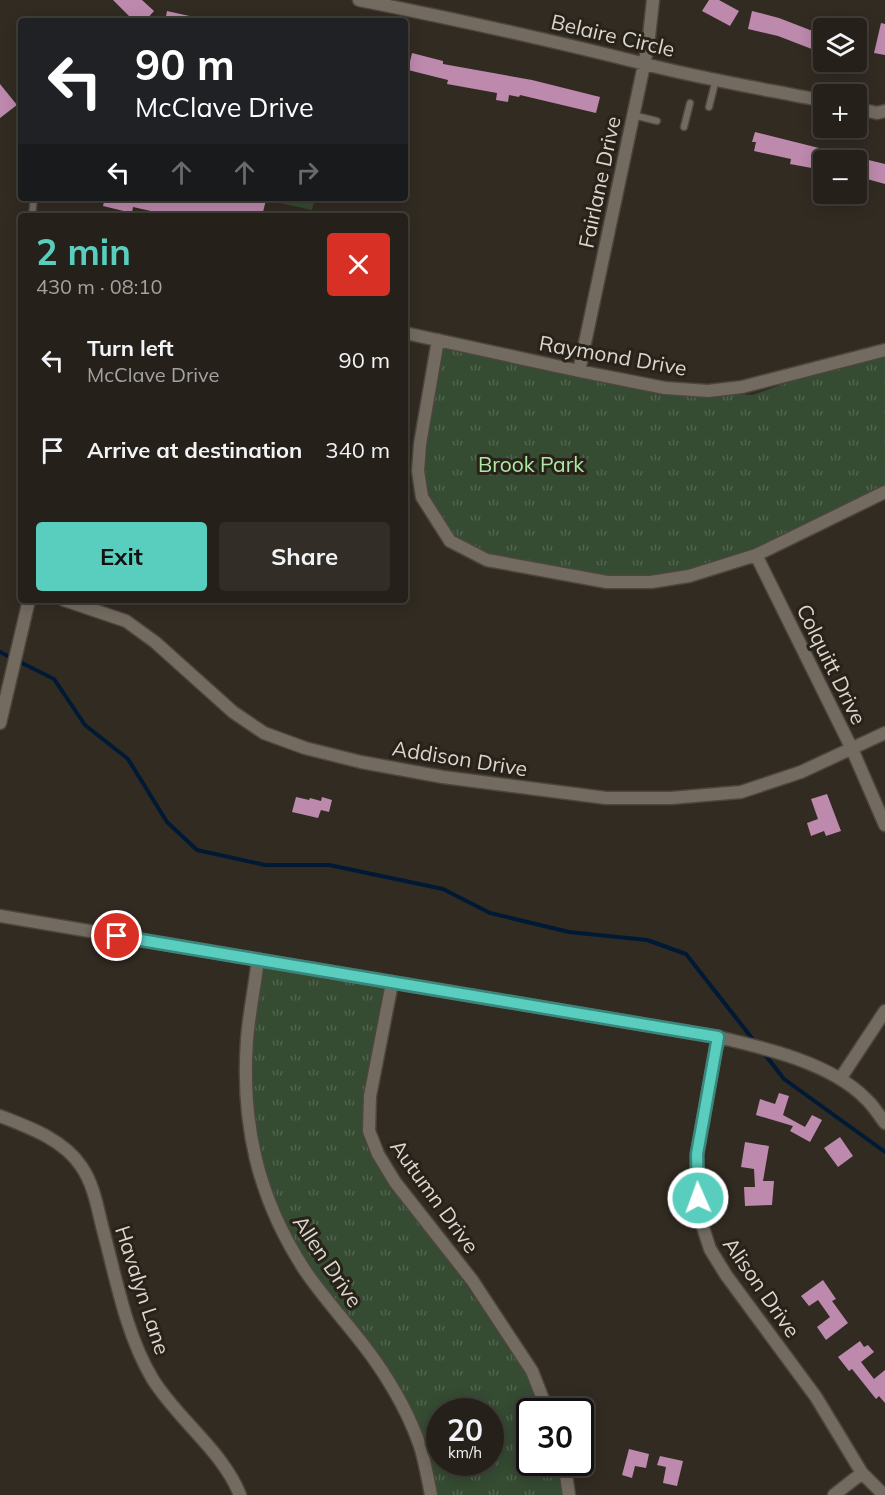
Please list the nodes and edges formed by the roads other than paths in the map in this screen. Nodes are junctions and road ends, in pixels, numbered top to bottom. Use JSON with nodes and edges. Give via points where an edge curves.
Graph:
{"nodes":[{"id":1,"x":359,"y":0,"type":"edge"},
{"id":2,"x":653,"y":0,"type":"edge"},
{"id":3,"x":644,"y":64,"type":"junction"},
{"id":4,"x":716,"y":79,"type":"junction"},
{"id":5,"x":813,"y":99,"type":"edge"},
{"id":6,"x":690,"y":103,"type":"dead end"},
{"id":7,"x":709,"y":107,"type":"dead end"},
{"id":8,"x":867,"y":111,"type":"edge"},
{"id":9,"x":885,"y":111,"type":"edge"},
{"id":10,"x":633,"y":115,"type":"junction"},
{"id":11,"x":657,"y":121,"type":"dead end"},
{"id":12,"x":684,"y":127,"type":"dead end"},
{"id":13,"x":408,"y":334,"type":"edge"},
{"id":14,"x":438,"y":340,"type":"junction"},
{"id":15,"x":885,"y":350,"type":"edge"},
{"id":16,"x":579,"y":371,"type":"junction"},
{"id":17,"x":885,"y":492,"type":"edge"},
{"id":18,"x":756,"y":555,"type":"junction"},
{"id":19,"x":28,"y":603,"type":"edge"},
{"id":20,"x":73,"y":603,"type":"edge"},
{"id":21,"x":0,"y":723,"type":"edge"},
{"id":22,"x":885,"y":733,"type":"edge"},
{"id":23,"x":852,"y":748,"type":"junction"},
{"id":24,"x":885,"y":825,"type":"edge"},
{"id":25,"x":0,"y":916,"type":"edge"},
{"id":26,"x":258,"y":959,"type":"junction"},
{"id":27,"x":392,"y":983,"type":"junction"},
{"id":28,"x":885,"y":1011,"type":"edge"},
{"id":29,"x":718,"y":1037,"type":"junction"},
{"id":30,"x":840,"y":1079,"type":"junction"},
{"id":31,"x":0,"y":1116,"type":"edge"},
{"id":32,"x":885,"y":1124,"type":"edge"},
{"id":33,"x":543,"y":1398,"type":"edge"},
{"id":34,"x":862,"y":1473,"type":"junction"},
{"id":35,"x":566,"y":1476,"type":"edge"},
{"id":36,"x":240,"y":1495,"type":"edge"},
{"id":37,"x":431,"y":1495,"type":"edge"},
{"id":38,"x":569,"y":1495,"type":"edge"},
{"id":39,"x":834,"y":1495,"type":"edge"},
{"id":40,"x":884,"y":1495,"type":"edge"}],
"edges":[{"from":1,"to":3,"type":"street","name":"Belaire Circle"},
{"from":2,"to":3,"type":"street","name":"Fairlane Drive"},
{"from":3,"to":4,"type":"street","name":"Belaire Circle"},
{"from":3,"to":10,"type":"street","name":"Fairlane Drive"},
{"from":4,"to":5,"type":"street","name":"Belaire Circle"},
{"from":4,"to":7,"type":"lane"},
{"from":6,"to":12,"type":"lane"},
{"from":8,"to":9,"type":"street"},
{"from":10,"to":11,"type":"lane"},
{"from":10,"to":16,"type":"street","name":"Fairlane Drive"},
{"from":13,"to":14,"type":"street","name":"Raymond Drive"},
{"from":14,"to":16,"type":"street","name":"Raymond Drive"},
{"from":14,"to":18,"type":"street","via":[[418,471],[422,497],[450,541],[486,560],[607,582],[651,582],[689,576]]},
{"from":15,"to":16,"type":"street","name":"Raymond Drive","via":[[742,387],[708,391],[665,388]]},
{"from":17,"to":18,"type":"street"},
{"from":18,"to":23,"type":"street","name":"Colquitt Drive"},
{"from":19,"to":21,"type":"street"},
{"from":20,"to":23,"type":"street","name":"Addison Drive","via":[[126,621],[233,712],[264,733],[304,748],[443,777],[606,798],[671,798],[741,792],[801,772]]},
{"from":22,"to":23,"type":"street","name":"Addison Drive"},
{"from":23,"to":24,"type":"street","name":"Colquitt Drive"},
{"from":25,"to":26,"type":"street"},
{"from":26,"to":27,"type":"street"},
{"from":26,"to":37,"type":"street","name":"Allen Drive","via":[[247,1039],[246,1081],[249,1132],[262,1184],[304,1269],[376,1362],[402,1404],[420,1447]]},
{"from":27,"to":29,"type":"street"},
{"from":27,"to":33,"type":"street","name":"Autumn Drive","via":[[370,1096],[369,1131],[395,1182],[471,1280],[532,1371]]},
{"from":28,"to":30,"type":"street"},
{"from":29,"to":30,"type":"street","via":[[783,1052]]},
{"from":29,"to":34,"type":"street","name":"Alison Drive","via":[[697,1154],[699,1215],[710,1249],[816,1397]]},
{"from":30,"to":32,"type":"street","via":[[866,1098]]},
{"from":31,"to":36,"type":"street","name":"Havalyn Lane","via":[[58,1143],[80,1164],[91,1184],[123,1306],[152,1379],[222,1464]]},
{"from":34,"to":39,"type":"street"},
{"from":34,"to":40,"type":"street","name":"Alison Drive"},
{"from":35,"to":38,"type":"street"}]}
